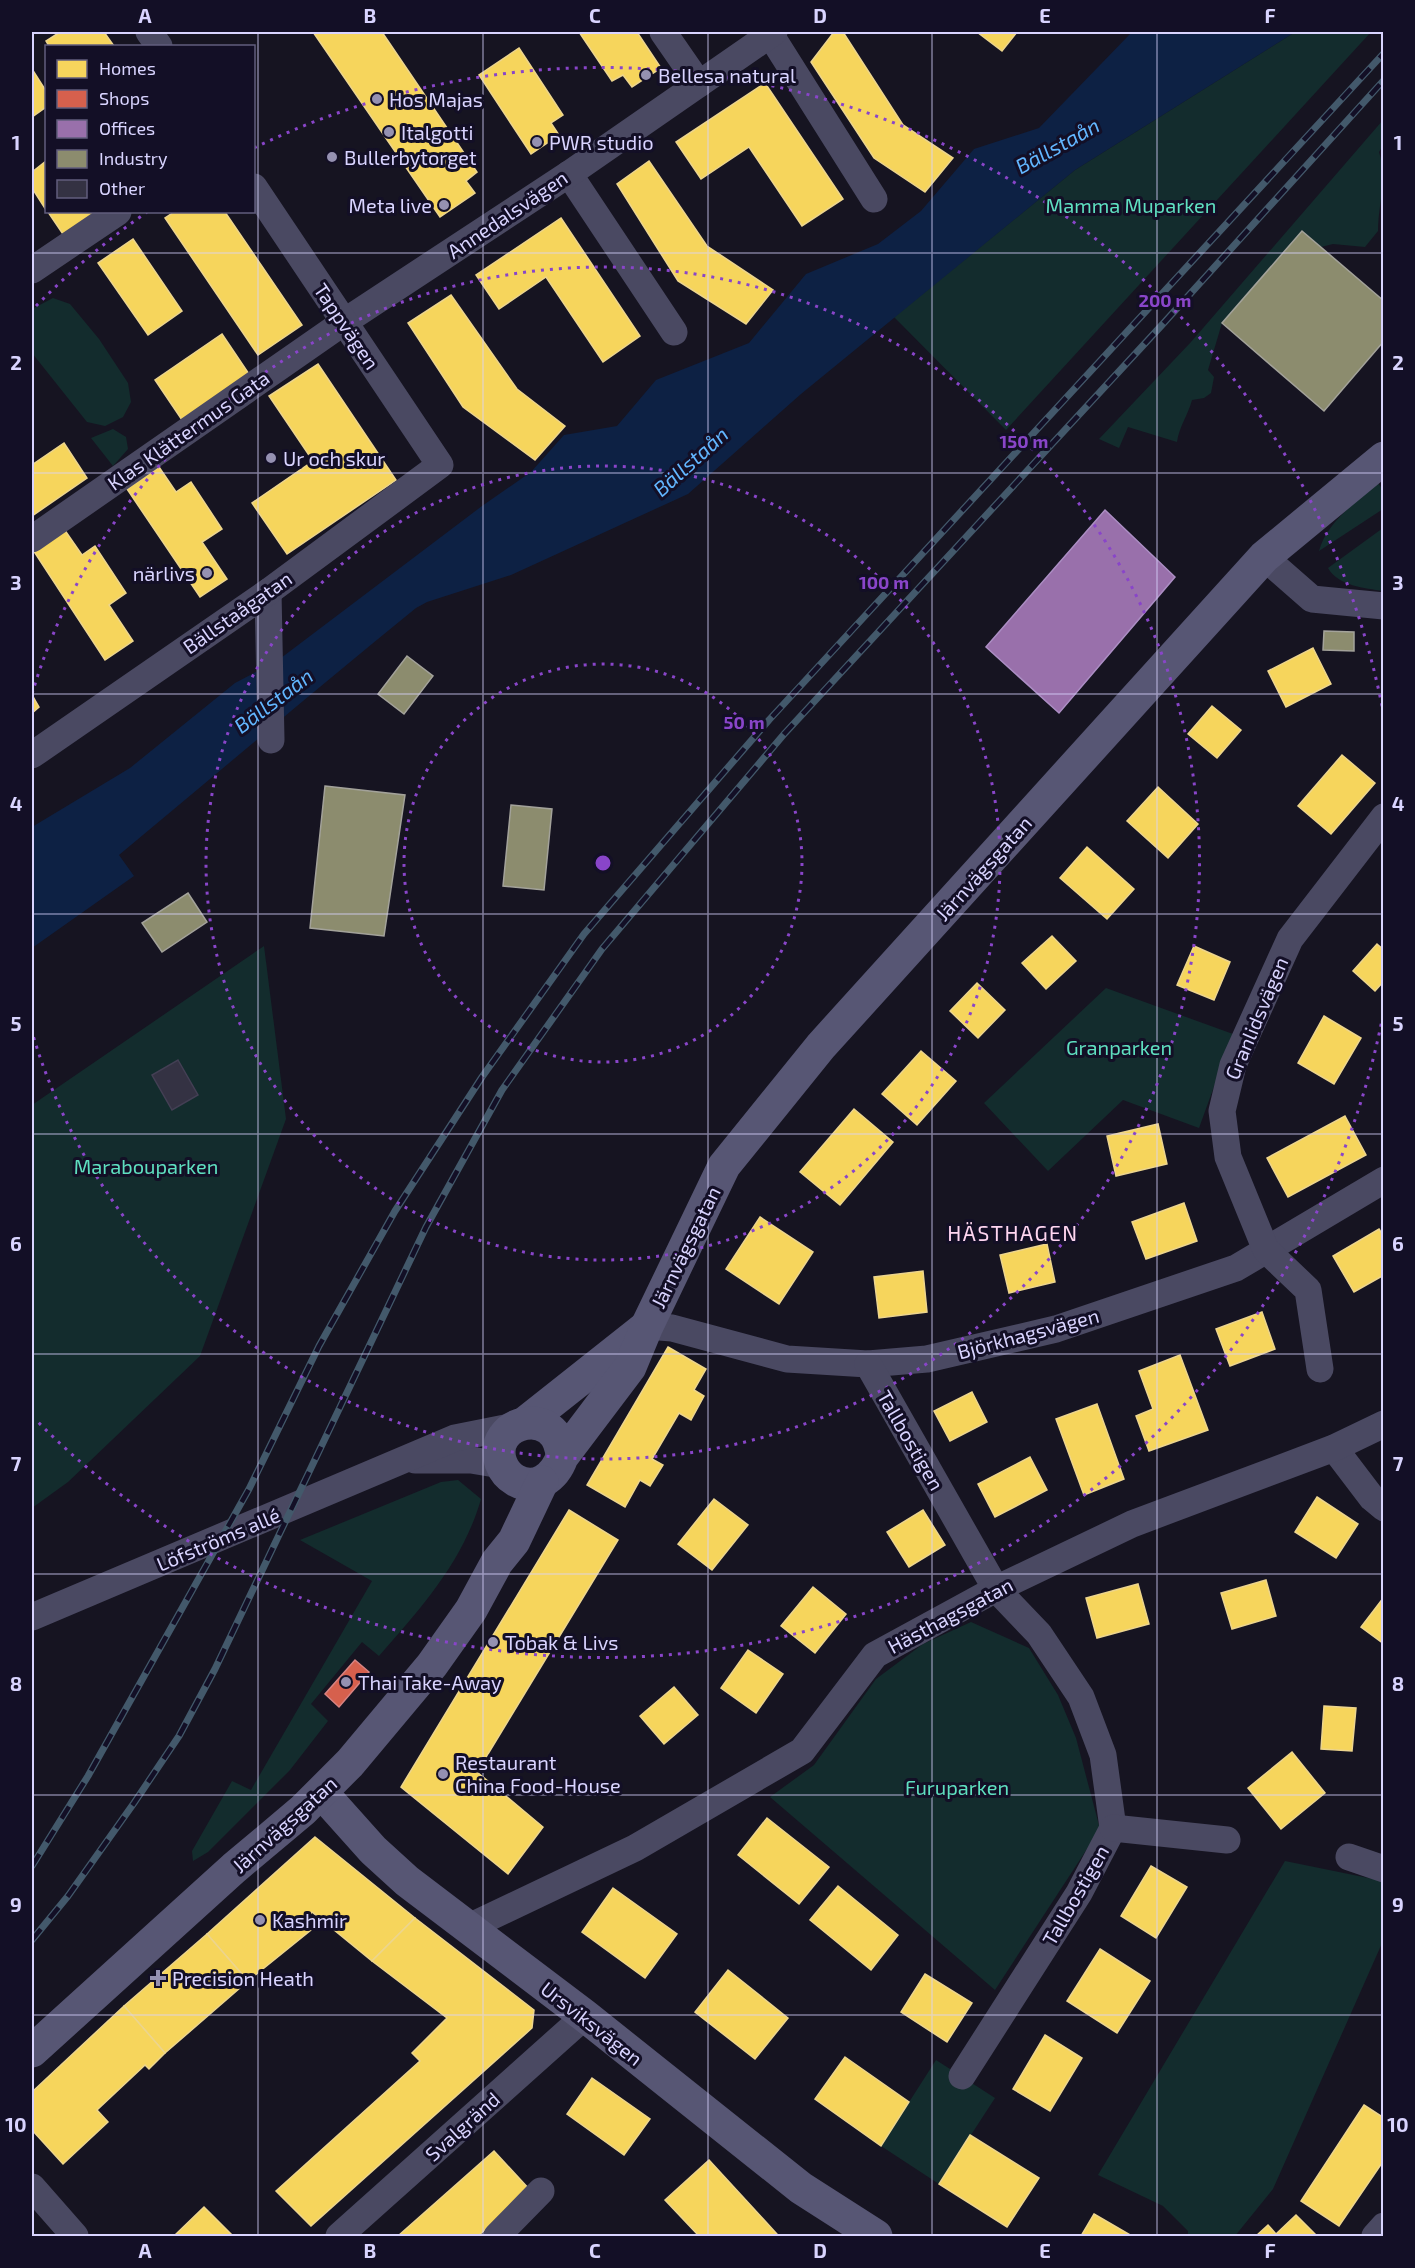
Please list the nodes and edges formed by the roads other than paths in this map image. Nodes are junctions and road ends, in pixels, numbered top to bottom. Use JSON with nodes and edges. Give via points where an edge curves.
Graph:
{"nodes":[{"id":1,"x":149,"y":32,"type":"edge"},
{"id":2,"x":663,"y":32,"type":"edge"},
{"id":3,"x":772,"y":33,"type":"edge"},
{"id":4,"x":158,"y":45,"type":"edge"},
{"id":5,"x":699,"y":84,"type":"junction"},
{"id":6,"x":568,"y":174,"type":"junction"},
{"id":7,"x":255,"y":188,"type":"edge"},
{"id":8,"x":874,"y":199,"type":"dead end"},
{"id":9,"x":117,"y":213,"type":"edge"},
{"id":10,"x":32,"y":270,"type":"edge"},
{"id":11,"x":344,"y":322,"type":"junction"},
{"id":12,"x":674,"y":332,"type":"dead end"},
{"id":13,"x":1383,"y":458,"type":"edge"},
{"id":14,"x":440,"y":465,"type":"joint"},
{"id":15,"x":32,"y":539,"type":"edge"},
{"id":16,"x":1264,"y":557,"type":"junction"},
{"id":17,"x":268,"y":592,"type":"junction"},
{"id":18,"x":1383,"y":606,"type":"edge"},
{"id":19,"x":271,"y":740,"type":"dead end"},
{"id":20,"x":32,"y":755,"type":"edge"},
{"id":21,"x":1383,"y":817,"type":"edge"},
{"id":22,"x":1383,"y":1180,"type":"edge"},
{"id":23,"x":1266,"y":1250,"type":"junction"},
{"id":24,"x":646,"y":1326,"type":"junction"},
{"id":25,"x":868,"y":1365,"type":"junction"},
{"id":26,"x":1320,"y":1369,"type":"dead end"},
{"id":27,"x":520,"y":1424,"type":"junction"},
{"id":28,"x":1383,"y":1424,"type":"edge"},
{"id":29,"x":1334,"y":1449,"type":"junction"},
{"id":30,"x":405,"y":1460,"type":"junction"},
{"id":31,"x":529,"y":1471,"type":"junction"},
{"id":32,"x":1383,"y":1508,"type":"edge"},
{"id":33,"x":996,"y":1589,"type":"junction"},
{"id":34,"x":37,"y":1615,"type":"edge"},
{"id":35,"x":322,"y":1793,"type":"junction"},
{"id":36,"x":1113,"y":1828,"type":"junction"},
{"id":37,"x":1227,"y":1840,"type":"dead end"},
{"id":38,"x":1349,"y":1857,"type":"dead end"},
{"id":39,"x":1383,"y":1869,"type":"edge"},
{"id":40,"x":469,"y":1927,"type":"junction"},
{"id":41,"x":585,"y":2016,"type":"junction"},
{"id":42,"x":32,"y":2051,"type":"edge"},
{"id":43,"x":962,"y":2076,"type":"dead end"},
{"id":44,"x":32,"y":2187,"type":"edge"},
{"id":45,"x":541,"y":2191,"type":"dead end"},
{"id":46,"x":1383,"y":2226,"type":"edge"},
{"id":47,"x":855,"y":2232,"type":"edge"},
{"id":48,"x":75,"y":2236,"type":"edge"},
{"id":49,"x":339,"y":2236,"type":"edge"},
{"id":50,"x":497,"y":2236,"type":"edge"},
{"id":51,"x":1375,"y":2236,"type":"edge"}],
"edges":[{"from":1,"to":4,"type":"street"},
{"from":2,"to":5,"type":"street"},
{"from":3,"to":5,"type":"street","name":"Annedalsvägen"},
{"from":3,"to":8,"type":"street"},
{"from":5,"to":6,"type":"street","name":"Annedalsvägen"},
{"from":6,"to":11,"type":"street","name":"Annedalsvägen"},
{"from":6,"to":12,"type":"street"},
{"from":7,"to":11,"type":"street","name":"Tappvägen"},
{"from":9,"to":10,"type":"street"},
{"from":11,"to":14,"type":"street","name":"Tappvägen"},
{"from":11,"to":15,"type":"street","name":"Klas Klättermus Gata"},
{"from":13,"to":16,"type":"street","name":"Järnvägsgatan"},
{"from":14,"to":17,"type":"street","name":"Bällstaågatan"},
{"from":16,"to":18,"type":"street","via":[[1312,599]]},
{"from":16,"to":24,"type":"street","name":"Järnvägsgatan","via":[[821,1046],[724,1166]]},
{"from":17,"to":19,"type":"street"},
{"from":17,"to":20,"type":"street","name":"Bällstaågatan"},
{"from":21,"to":23,"type":"street","name":"Granlidsvägen","via":[[1290,939],[1233,1065],[1222,1111],[1228,1157]]},
{"from":22,"to":23,"type":"street","name":"Björkhagsvägen"},
{"from":23,"to":25,"type":"street","name":"Björkhagsvägen","via":[[1236,1268],[1056,1329],[927,1359]]},
{"from":23,"to":26,"type":"street","name":"Granlidsvägen","via":[[1308,1290]]},
{"from":24,"to":25,"type":"street","name":"Björkhagsvägen","via":[[672,1328],[787,1359]]},
{"from":24,"to":27,"type":"street","name":"Järnvägsgatan"},
{"from":24,"to":31,"type":"street","name":"Järnvägsgatan","via":[[630,1367]]},
{"from":25,"to":33,"type":"street","name":"Tallbostigen"},
{"from":27,"to":30,"type":"street","name":"Löfströms allé","via":[[455,1438]]},
{"from":27,"to":31,"type":"street","name":"Järnvägsgatan","via":[[508,1432],[500,1450]]},
{"from":27,"to":31,"type":"street","via":[[536,1422],[552,1431],[561,1446]]},
{"from":28,"to":29,"type":"street","name":"Hästhagsgatan"},
{"from":29,"to":32,"type":"street"},
{"from":29,"to":33,"type":"street","name":"Hästhagsgatan","via":[[1132,1524]]},
{"from":30,"to":31,"type":"street","name":"Löfströms allé","via":[[471,1460]]},
{"from":30,"to":34,"type":"street","name":"Löfströms allé"},
{"from":31,"to":35,"type":"street","name":"Järnvägsgatan","via":[[514,1541],[497,1562],[471,1610],[432,1665]]},
{"from":33,"to":36,"type":"street","name":"Tallbostigen","via":[[1039,1634],[1081,1696],[1103,1755]]},
{"from":33,"to":40,"type":"street","name":"Hästhagsgatan","via":[[874,1655],[801,1751],[635,1848]]},
{"from":35,"to":40,"type":"street","name":"Ursviksvägen","via":[[407,1881]]},
{"from":35,"to":42,"type":"street","name":"Järnvägsgatan"},
{"from":36,"to":37,"type":"street"},
{"from":36,"to":43,"type":"street","name":"Tallbostigen","via":[[1079,1893]]},
{"from":38,"to":39,"type":"street"},
{"from":40,"to":41,"type":"street","name":"Ursviksvägen"},
{"from":41,"to":47,"type":"street","name":"Ursviksvägen"},
{"from":41,"to":49,"type":"street","name":"Svalgränd"},
{"from":44,"to":48,"type":"street"},
{"from":45,"to":50,"type":"street"},
{"from":46,"to":51,"type":"street"}]}
